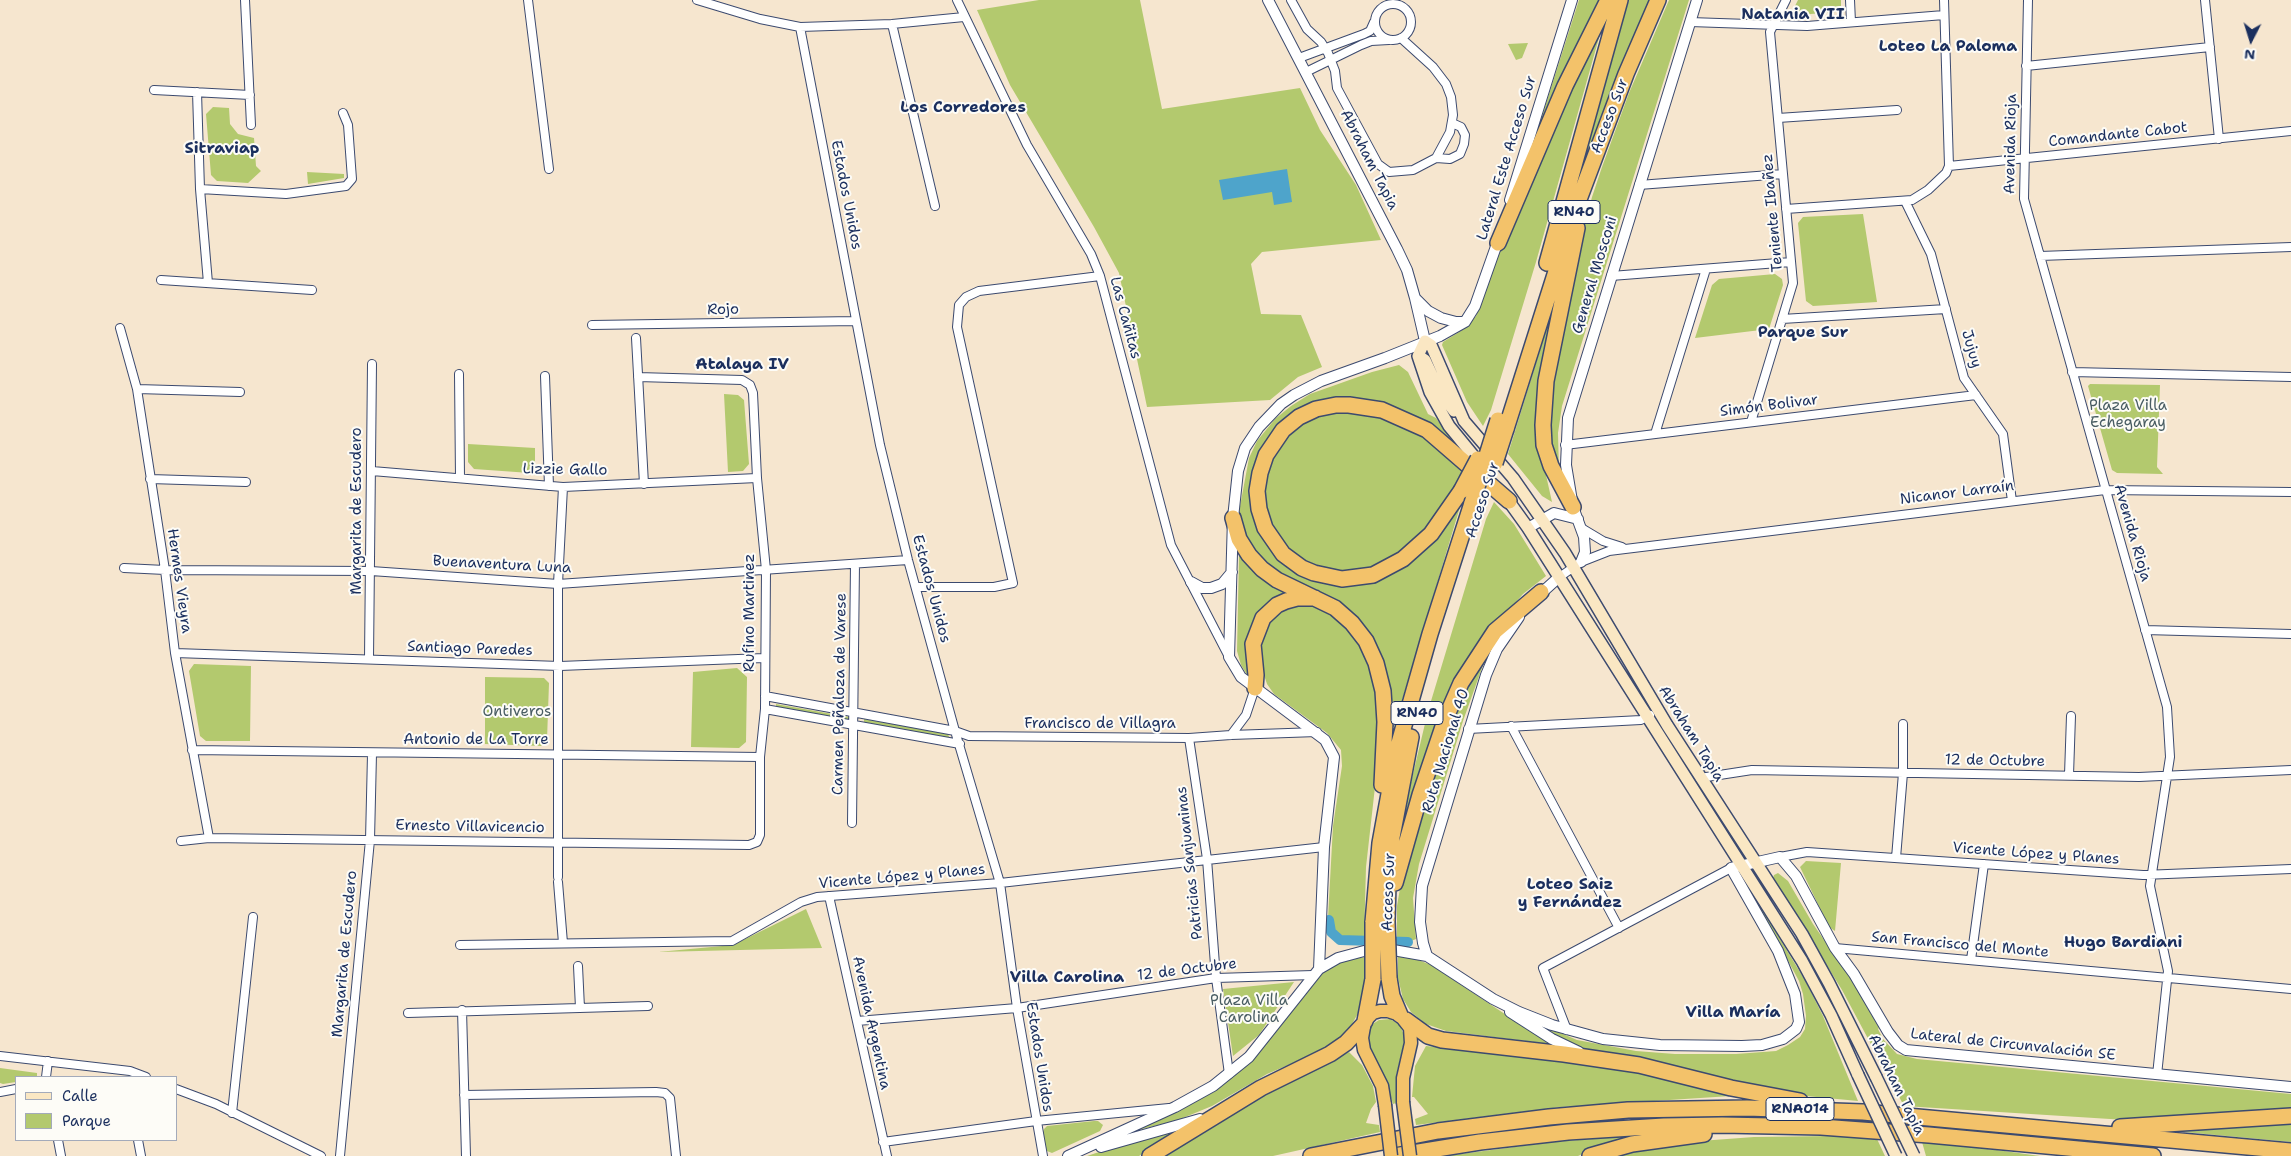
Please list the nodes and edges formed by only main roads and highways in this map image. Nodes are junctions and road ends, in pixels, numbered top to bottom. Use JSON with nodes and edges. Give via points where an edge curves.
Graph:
{"nodes":[{"id":1,"x":1608,"y":0,"type":"edge"},
{"id":2,"x":1620,"y":0,"type":"edge"},
{"id":3,"x":1658,"y":0,"type":"edge"},
{"id":4,"x":1593,"y":160,"type":"junction"},
{"id":5,"x":1498,"y":243,"type":"road end"},
{"id":6,"x":1418,"y":356,"type":"junction"},
{"id":7,"x":1464,"y":421,"type":"junction"},
{"id":8,"x":1500,"y":426,"type":"junction"},
{"id":9,"x":1509,"y":501,"type":"junction"},
{"id":10,"x":1476,"y":507,"type":"junction"},
{"id":11,"x":1233,"y":518,"type":"road end"},
{"id":12,"x":1578,"y":518,"type":"road end"},
{"id":13,"x":1541,"y":592,"type":"road end"},
{"id":14,"x":1319,"y":599,"type":"junction"},
{"id":15,"x":1255,"y":688,"type":"road end"},
{"id":16,"x":1377,"y":861,"type":"junction"},
{"id":17,"x":1380,"y":922,"type":"junction"},
{"id":18,"x":1403,"y":1018,"type":"junction"},
{"id":19,"x":1364,"y":1023,"type":"junction"},
{"id":20,"x":1864,"y":1112,"type":"junction"},
{"id":21,"x":2291,"y":1116,"type":"edge"},
{"id":22,"x":1821,"y":1127,"type":"junction"},
{"id":23,"x":2050,"y":1128,"type":"junction"},
{"id":24,"x":1962,"y":1138,"type":"junction"},
{"id":25,"x":2291,"y":1151,"type":"edge"},
{"id":26,"x":1150,"y":1156,"type":"edge"},
{"id":27,"x":1311,"y":1156,"type":"edge"},
{"id":28,"x":1393,"y":1156,"type":"edge"},
{"id":29,"x":1410,"y":1156,"type":"edge"},
{"id":30,"x":1590,"y":1156,"type":"edge"},
{"id":31,"x":1896,"y":1156,"type":"edge"},
{"id":32,"x":1914,"y":1156,"type":"edge"},
{"id":33,"x":2078,"y":1156,"type":"edge"},
{"id":34,"x":2153,"y":1156,"type":"edge"}],
"edges":[{"from":1,"to":5,"type":"highway","via":[[1550,121]]},
{"from":2,"to":8,"type":"highway","name":"Acceso Sur","number":"RN40"},
{"from":3,"to":4,"type":"highway","name":"Acceso Sur","number":"RN40"},
{"from":4,"to":8,"type":"highway","name":"Acceso Sur","number":"RN40"},
{"from":4,"to":12,"type":"highway","via":[[1552,349],[1543,415],[1547,456]]},
{"from":6,"to":7,"type":"main road","via":[[1429,366],[1444,399]]},
{"from":6,"to":7,"type":"main road","name":"Abraham Tapia","via":[[1425,341],[1430,345]]},
{"from":6,"to":9,"type":"main road","name":"Abraham Tapia","via":[[1437,407]]},
{"from":7,"to":32,"type":"main road","name":"Abraham Tapia","bridge":true,"via":[[1513,478],[1577,564],[1658,711],[1814,954]]},
{"from":8,"to":9,"type":"highway","bridge":true,"via":[[1461,491],[1439,524],[1418,548],[1382,572],[1353,579],[1333,578],[1302,568],[1283,554],[1265,528],[1259,509],[1260,473],[1276,438],[1290,424],[1316,409],[1336,405],[1382,410],[1427,430]]},
{"from":8,"to":10,"type":"highway","name":"Acceso Sur","number":"RN40","bridge":true},
{"from":9,"to":31,"type":"main road","name":"Abraham Tapia","bridge":true,"via":[[1737,867],[1806,967]]},
{"from":10,"to":16,"type":"highway","name":"Acceso Sur","number":"RN40","via":[[1399,743]]},
{"from":10,"to":17,"type":"highway","name":"Acceso Sur","number":"RN40","via":[[1407,753]]},
{"from":11,"to":14,"type":"highway","via":[[1242,543],[1262,569],[1277,580]]},
{"from":13,"to":17,"type":"highway","via":[[1495,631],[1455,696]]},
{"from":14,"to":15,"type":"highway","via":[[1286,601],[1263,618],[1253,644]]},
{"from":14,"to":16,"type":"highway","via":[[1345,616],[1359,631],[1372,653],[1383,691],[1384,742]]},
{"from":16,"to":17,"type":"highway","name":"Acceso Sur","number":"RN40"},
{"from":17,"to":18,"type":"highway","name":"Acceso Sur","number":"RN40","bridge":true,"via":[[1392,996]]},
{"from":17,"to":19,"type":"highway","name":"Acceso Sur","number":"RN40","bridge":true},
{"from":18,"to":19,"type":"highway","via":[[1380,1011],[1373,1013]]},
{"from":18,"to":20,"type":"highway","via":[[1428,1036],[1442,1040],[1639,1065],[1731,1088]]},
{"from":18,"to":29,"type":"highway","name":"Acceso Sur","number":"RN40","bridge":true,"via":[[1412,1036],[1404,1068],[1403,1102]]},
{"from":19,"to":26,"type":"highway","via":[[1346,1043],[1330,1054],[1248,1096]]},
{"from":19,"to":28,"type":"highway","name":"Acceso Sur","number":"RN40","bridge":true,"via":[[1364,1050],[1379,1079]]},
{"from":20,"to":23,"type":"highway","number":"RNA014"},
{"from":20,"to":27,"type":"highway","number":"RNA014","via":[[1747,1108],[1609,1111],[1453,1128]]},
{"from":21,"to":23,"type":"highway","via":[[2157,1126]]},
{"from":22,"to":24,"type":"highway","number":"RNA014"},
{"from":22,"to":28,"type":"highway","number":"RNA014","via":[[1722,1125],[1610,1129],[1525,1137]]},
{"from":22,"to":30,"type":"highway","via":[[1686,1136],[1632,1144]]},
{"from":23,"to":25,"type":"highway","number":"RNA014"},
{"from":24,"to":33,"type":"highway"},
{"from":24,"to":34,"type":"highway","number":"RNA014"}]}
